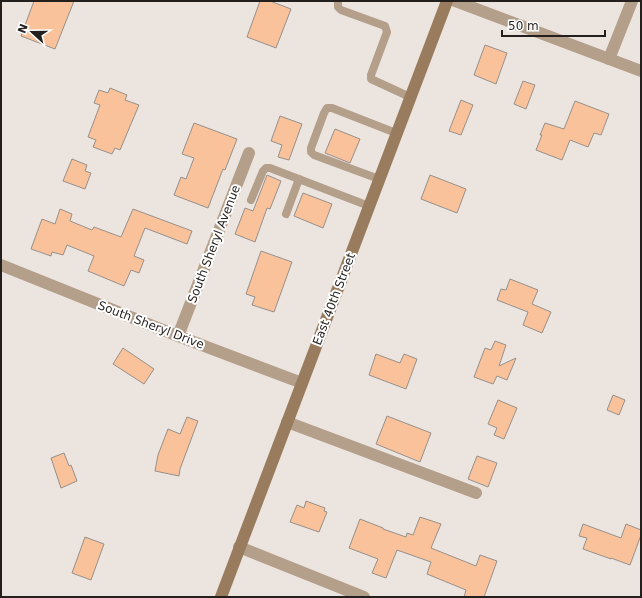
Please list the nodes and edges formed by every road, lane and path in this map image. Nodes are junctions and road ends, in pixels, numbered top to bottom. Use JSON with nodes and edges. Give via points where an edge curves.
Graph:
{"nodes":[{"id":1,"x":338,"y":1,"type":"edge"},
{"id":2,"x":447,"y":1,"type":"edge"},
{"id":3,"x":455,"y":1,"type":"edge"},
{"id":4,"x":632,"y":1,"type":"edge"},
{"id":5,"x":609,"y":59,"type":"junction"},
{"id":6,"x":641,"y":71,"type":"edge"},
{"id":7,"x":410,"y":97,"type":"junction"},
{"id":8,"x":396,"y":133,"type":"junction"},
{"id":9,"x":249,"y":153,"type":"dead end"},
{"id":10,"x":299,"y":179,"type":"junction"},
{"id":11,"x":379,"y":179,"type":"junction"},
{"id":12,"x":251,"y":200,"type":"dead end"},
{"id":13,"x":369,"y":206,"type":"junction"},
{"id":14,"x":286,"y":214,"type":"dead end"},
{"id":15,"x":1,"y":265,"type":"edge"},
{"id":16,"x":178,"y":336,"type":"junction"},
{"id":17,"x":302,"y":383,"type":"junction"},
{"id":18,"x":287,"y":422,"type":"junction"},
{"id":19,"x":476,"y":493,"type":"dead end"},
{"id":20,"x":239,"y":547,"type":"junction"},
{"id":21,"x":221,"y":597,"type":"edge"},
{"id":22,"x":364,"y":597,"type":"edge"}],
"edges":[{"from":1,"to":7,"type":"lane","via":[[341,10],[387,28],[371,79]]},
{"from":2,"to":7,"type":"main road","name":"East 40th Street"},
{"from":3,"to":5,"type":"street"},
{"from":4,"to":5,"type":"street"},
{"from":5,"to":6,"type":"street"},
{"from":7,"to":8,"type":"main road","name":"East 40th Street"},
{"from":8,"to":11,"type":"main road","name":"East 40th Street"},
{"from":8,"to":11,"type":"lane","via":[[327,108],[311,148],[314,155]]},
{"from":9,"to":16,"type":"street","name":"South Sheryl Avenue"},
{"from":10,"to":12,"type":"lane","via":[[266,168]]},
{"from":10,"to":13,"type":"lane"},
{"from":10,"to":14,"type":"lane"},
{"from":11,"to":13,"type":"main road","name":"East 40th Street"},
{"from":13,"to":17,"type":"main road","name":"East 40th Street"},
{"from":15,"to":16,"type":"street","name":"South Sheryl Drive"},
{"from":16,"to":17,"type":"street","name":"South Sheryl Drive"},
{"from":17,"to":18,"type":"main road","name":"East 40th Street"},
{"from":18,"to":19,"type":"street"},
{"from":18,"to":20,"type":"main road","name":"East 40th Street"},
{"from":20,"to":21,"type":"main road","name":"East 40th Street"},
{"from":20,"to":22,"type":"street"}]}
